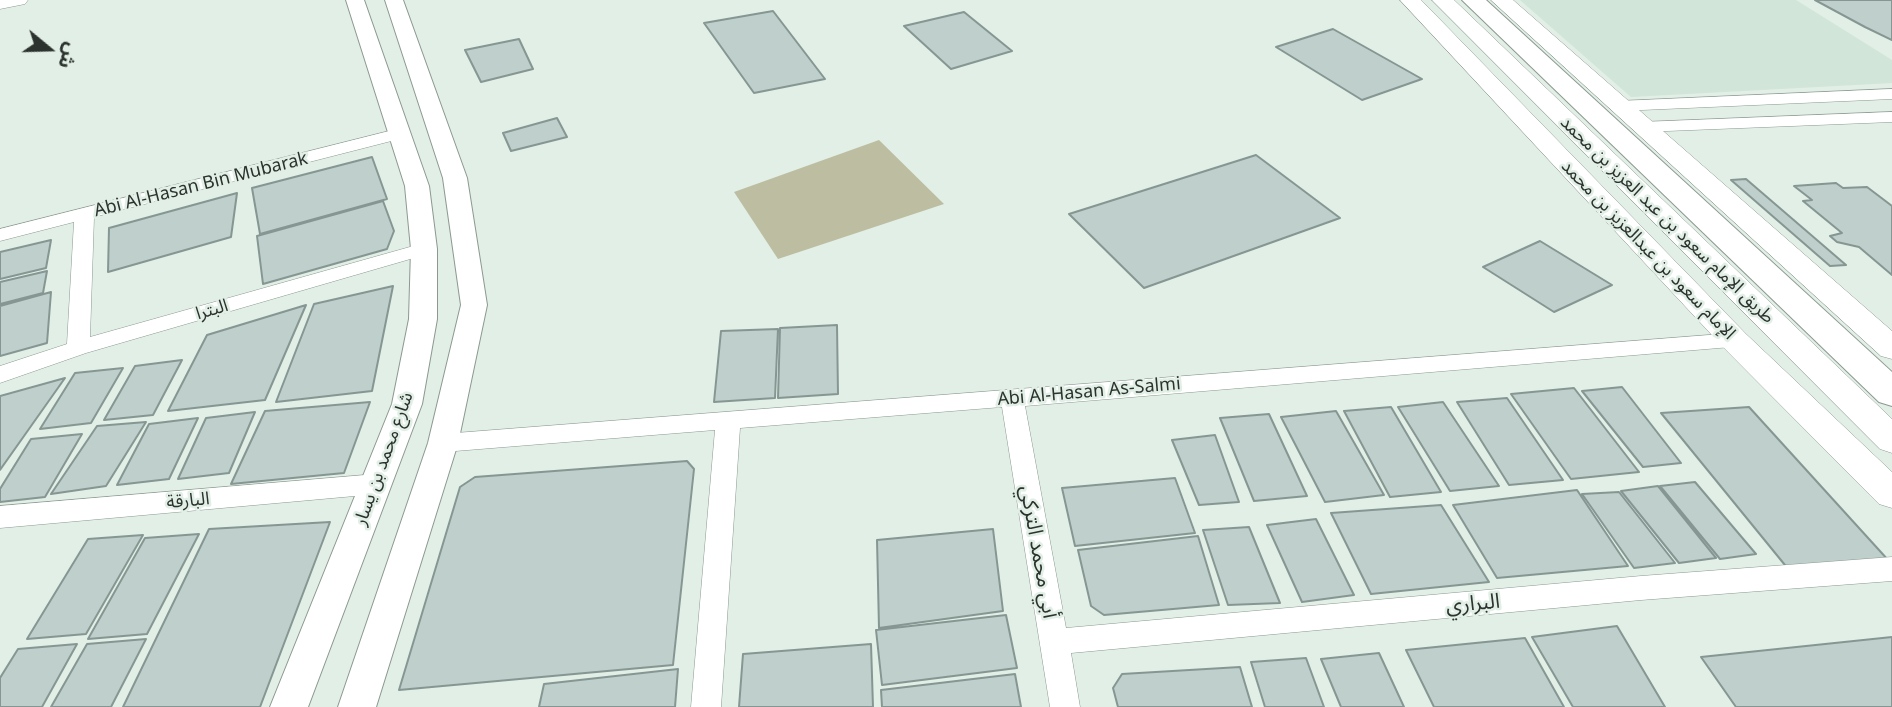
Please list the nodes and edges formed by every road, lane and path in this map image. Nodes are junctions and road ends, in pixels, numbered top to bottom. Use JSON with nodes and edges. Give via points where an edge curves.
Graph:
{"nodes":[{"id":1,"x":19,"y":0,"type":"edge"},
{"id":2,"x":355,"y":0,"type":"edge"},
{"id":3,"x":394,"y":0,"type":"edge"},
{"id":4,"x":1410,"y":0,"type":"edge"},
{"id":5,"x":1442,"y":0,"type":"edge"},
{"id":6,"x":1473,"y":0,"type":"edge"},
{"id":7,"x":1501,"y":0,"type":"edge"},
{"id":8,"x":0,"y":3,"type":"edge"},
{"id":9,"x":1892,"y":94,"type":"edge"},
{"id":10,"x":1683,"y":104,"type":"junction"},
{"id":11,"x":1619,"y":106,"type":"junction"},
{"id":12,"x":1892,"y":117,"type":"edge"},
{"id":13,"x":1705,"y":123,"type":"junction"},
{"id":14,"x":1642,"y":127,"type":"junction"},
{"id":15,"x":401,"y":133,"type":"junction"},
{"id":16,"x":84,"y":215,"type":"junction"},
{"id":17,"x":1677,"y":229,"type":"junction"},
{"id":18,"x":0,"y":235,"type":"edge"},
{"id":19,"x":424,"y":249,"type":"junction"},
{"id":20,"x":1735,"y":341,"type":"junction"},
{"id":21,"x":78,"y":348,"type":"junction"},
{"id":22,"x":1892,"y":348,"type":"edge"},
{"id":23,"x":0,"y":374,"type":"edge"},
{"id":24,"x":1892,"y":393,"type":"edge"},
{"id":25,"x":1012,"y":398,"type":"junction"},
{"id":26,"x":728,"y":420,"type":"junction"},
{"id":27,"x":1892,"y":440,"type":"edge"},
{"id":28,"x":443,"y":443,"type":"junction"},
{"id":29,"x":1892,"y":480,"type":"edge"},
{"id":30,"x":377,"y":484,"type":"junction"},
{"id":31,"x":1892,"y":494,"type":"edge"},
{"id":32,"x":0,"y":517,"type":"edge"},
{"id":33,"x":1892,"y":569,"type":"edge"},
{"id":34,"x":1054,"y":642,"type":"junction"},
{"id":35,"x":289,"y":707,"type":"edge"},
{"id":36,"x":357,"y":707,"type":"edge"},
{"id":37,"x":706,"y":707,"type":"edge"},
{"id":38,"x":1065,"y":707,"type":"edge"}],
"edges":[{"from":1,"to":8,"type":"main road"},
{"from":2,"to":15,"type":"street","name":"شارع محمد بن يسار"},
{"from":3,"to":28,"type":"street","via":[[455,178],[474,305]]},
{"from":4,"to":20,"type":"main road","name":"الإمام سعود بن عبدالعزيز بن محمد"},
{"from":5,"to":17,"type":"main road","name":"طريق الإمام سعود بن عبد العزيز بن محمد"},
{"from":6,"to":24,"type":"main road","name":"طريق الإمام سعود بن عبد العزيز بن محمد"},
{"from":7,"to":11,"type":"main road"},
{"from":9,"to":10,"type":"street"},
{"from":10,"to":11,"type":"street"},
{"from":10,"to":13,"type":"street"},
{"from":11,"to":14,"type":"main road"},
{"from":12,"to":13,"type":"street"},
{"from":13,"to":14,"type":"street"},
{"from":14,"to":22,"type":"main road"},
{"from":15,"to":16,"type":"street","name":"Abi Al-Hasan Bin Mubarak"},
{"from":15,"to":19,"type":"street","name":"شارع محمد بن يسار","via":[[417,186]]},
{"from":16,"to":18,"type":"street","name":"Abi Al-Hasan Bin Mubarak"},
{"from":16,"to":21,"type":"street"},
{"from":17,"to":27,"type":"main road","name":"طريق الإمام سعود بن عبد العزيز بن محمد"},
{"from":17,"to":29,"type":"main road"},
{"from":19,"to":21,"type":"street","name":"البترا"},
{"from":19,"to":30,"type":"street","name":"شارع محمد بن يسار","via":[[423,319],[407,404]]},
{"from":20,"to":25,"type":"street","name":"Abi Al-Hasan As-Salmi"},
{"from":20,"to":31,"type":"main road","name":"الإمام سعود بن عبدالعزيز بن محمد"},
{"from":21,"to":23,"type":"street","name":"البترا"},
{"from":25,"to":26,"type":"street","name":"Abi Al-Hasan As-Salmi"},
{"from":25,"to":34,"type":"street","name":"أبي محمد التركي"},
{"from":26,"to":28,"type":"street","name":"Abi Al-Hasan As-Salmi"},
{"from":26,"to":37,"type":"street"},
{"from":28,"to":36,"type":"street"},
{"from":30,"to":32,"type":"street","name":"البارقة"},
{"from":30,"to":35,"type":"street","name":"شارع محمد بن يسار"},
{"from":33,"to":34,"type":"street","name":"البراري"},
{"from":34,"to":38,"type":"street","name":"أبي محمد التركي"}]}
